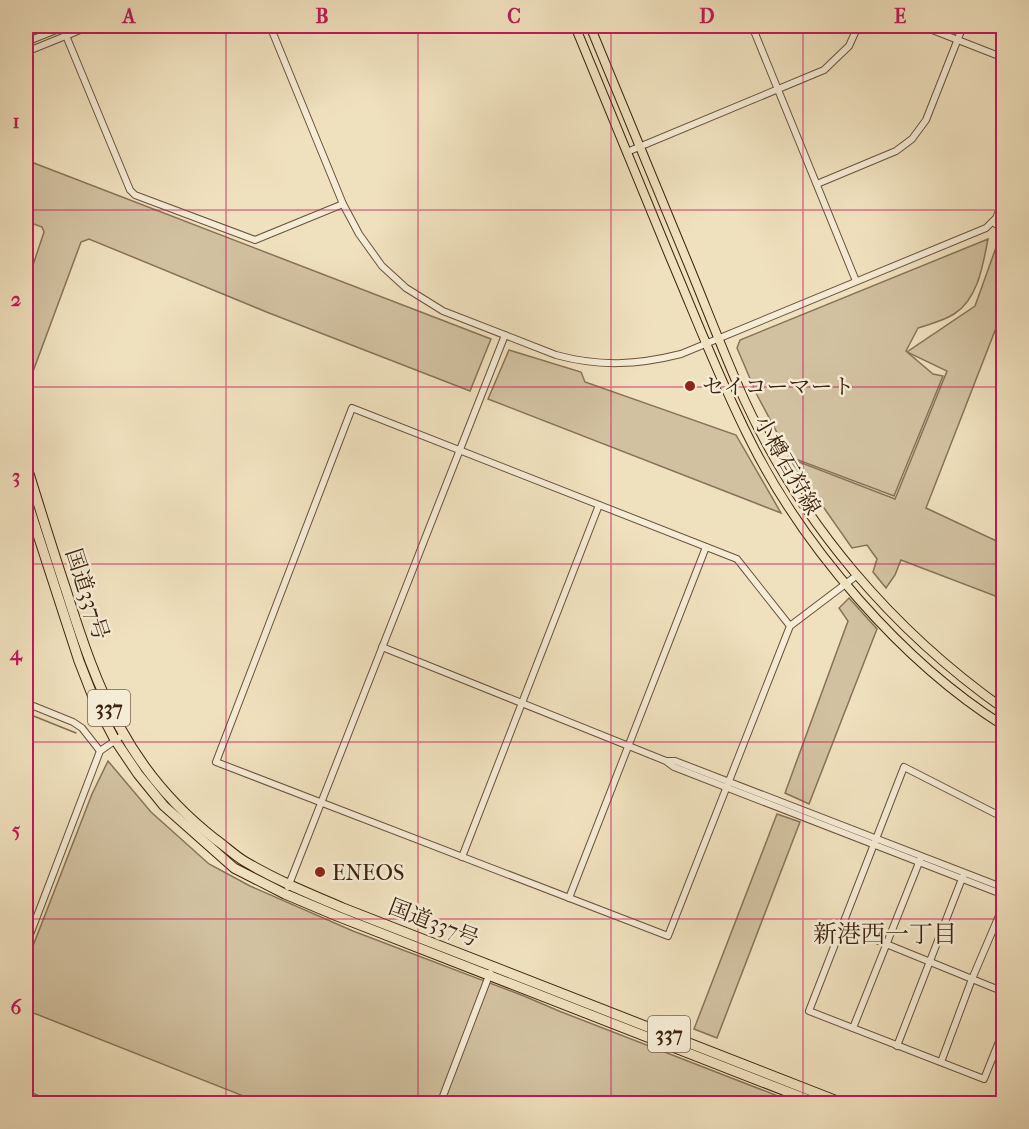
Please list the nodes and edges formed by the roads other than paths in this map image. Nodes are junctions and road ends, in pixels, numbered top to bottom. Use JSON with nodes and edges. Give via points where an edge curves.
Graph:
{"nodes":[{"id":1,"x":64,"y":26,"type":"edge"},
{"id":2,"x":90,"y":26,"type":"edge"},
{"id":3,"x":270,"y":26,"type":"edge"},
{"id":4,"x":575,"y":26,"type":"edge"},
{"id":5,"x":590,"y":26,"type":"edge"},
{"id":6,"x":752,"y":26,"type":"edge"},
{"id":7,"x":858,"y":26,"type":"edge"},
{"id":8,"x":922,"y":26,"type":"edge"},
{"id":9,"x":963,"y":26,"type":"edge"},
{"id":10,"x":66,"y":35,"type":"junction"},
{"id":11,"x":958,"y":39,"type":"junction"},
{"id":12,"x":26,"y":42,"type":"edge"},
{"id":13,"x":26,"y":52,"type":"edge"},
{"id":14,"x":1004,"y":58,"type":"edge"},
{"id":15,"x":778,"y":90,"type":"junction"},
{"id":16,"x":640,"y":146,"type":"junction"},
{"id":17,"x":627,"y":152,"type":"junction"},
{"id":18,"x":817,"y":184,"type":"junction"},
{"id":19,"x":1004,"y":199,"type":"edge"},
{"id":20,"x":343,"y":204,"type":"junction"},
{"id":21,"x":993,"y":222,"type":"junction"},
{"id":22,"x":1004,"y":230,"type":"edge"},
{"id":23,"x":856,"y":281,"type":"junction"},
{"id":24,"x":505,"y":335,"type":"junction"},
{"id":25,"x":718,"y":338,"type":"junction"},
{"id":26,"x":706,"y":343,"type":"junction"},
{"id":27,"x":459,"y":450,"type":"junction"},
{"id":28,"x":26,"y":464,"type":"edge"},
{"id":29,"x":26,"y":498,"type":"edge"},
{"id":30,"x":599,"y":505,"type":"junction"},
{"id":31,"x":706,"y":547,"type":"junction"},
{"id":32,"x":856,"y":576,"type":"junction"},
{"id":33,"x":845,"y":583,"type":"junction"},
{"id":34,"x":790,"y":626,"type":"junction"},
{"id":35,"x":382,"y":647,"type":"junction"},
{"id":36,"x":26,"y":703,"type":"edge"},
{"id":37,"x":521,"y":703,"type":"junction"},
{"id":38,"x":1004,"y":709,"type":"edge"},
{"id":39,"x":1004,"y":726,"type":"edge"},
{"id":40,"x":123,"y":735,"type":"junction"},
{"id":41,"x":115,"y":740,"type":"junction"},
{"id":42,"x":628,"y":746,"type":"junction"},
{"id":43,"x":100,"y":751,"type":"junction"},
{"id":44,"x":728,"y":785,"type":"junction"},
{"id":45,"x":322,"y":801,"type":"junction"},
{"id":46,"x":1004,"y":818,"type":"edge"},
{"id":47,"x":874,"y":842,"type":"junction"},
{"id":48,"x":462,"y":857,"type":"junction"},
{"id":49,"x":920,"y":859,"type":"junction"},
{"id":50,"x":963,"y":876,"type":"junction"},
{"id":51,"x":1004,"y":888,"type":"edge"},
{"id":52,"x":287,"y":889,"type":"junction"},
{"id":53,"x":1004,"y":895,"type":"edge"},
{"id":54,"x":569,"y":898,"type":"junction"},
{"id":55,"x":1004,"y":904,"type":"edge"},
{"id":56,"x":842,"y":926,"type":"junction"},
{"id":57,"x":886,"y":944,"type":"junction"},
{"id":58,"x":26,"y":945,"type":"edge"},
{"id":59,"x":930,"y":962,"type":"junction"},
{"id":60,"x":494,"y":965,"type":"junction"},
{"id":61,"x":489,"y":975,"type":"junction"},
{"id":62,"x":972,"y":979,"type":"junction"},
{"id":63,"x":1004,"y":992,"type":"edge"},
{"id":64,"x":853,"y":1028,"type":"junction"},
{"id":65,"x":1004,"y":1029,"type":"edge"},
{"id":66,"x":897,"y":1046,"type":"junction"},
{"id":67,"x":941,"y":1062,"type":"junction"},
{"id":68,"x":26,"y":1094,"type":"edge"},
{"id":69,"x":49,"y":1104,"type":"edge"},
{"id":70,"x":440,"y":1104,"type":"edge"},
{"id":71,"x":819,"y":1104,"type":"edge"},
{"id":72,"x":845,"y":1104,"type":"edge"}],
"edges":[{"from":1,"to":10,"type":"street"},
{"from":1,"to":12,"type":"street"},
{"from":2,"to":10,"type":"street"},
{"from":3,"to":20,"type":"street"},
{"from":4,"to":17,"type":"main road","name":"小樽石狩線"},
{"from":5,"to":16,"type":"main road","name":"小樽石狩線"},
{"from":6,"to":15,"type":"street"},
{"from":7,"to":15,"type":"street","via":[[849,46],[832,64]]},
{"from":8,"to":11,"type":"street"},
{"from":9,"to":11,"type":"street"},
{"from":10,"to":13,"type":"street"},
{"from":10,"to":20,"type":"street","via":[[135,195],[255,240]]},
{"from":11,"to":14,"type":"street"},
{"from":11,"to":18,"type":"street","via":[[926,120],[912,139],[896,151]]},
{"from":15,"to":16,"type":"street"},
{"from":15,"to":18,"type":"street"},
{"from":16,"to":17,"type":"street"},
{"from":16,"to":25,"type":"main road","name":"小樽石狩線"},
{"from":17,"to":26,"type":"main road","name":"小樽石狩線"},
{"from":18,"to":23,"type":"street"},
{"from":19,"to":21,"type":"street"},
{"from":20,"to":24,"type":"street","via":[[368,248],[395,279],[442,311]]},
{"from":21,"to":22,"type":"street"},
{"from":21,"to":23,"type":"street"},
{"from":23,"to":25,"type":"street"},
{"from":24,"to":26,"type":"street","via":[[565,357],[616,364],[660,359]]},
{"from":24,"to":27,"type":"street"},
{"from":25,"to":26,"type":"street"},
{"from":25,"to":32,"type":"main road","name":"小樽石狩線","via":[[744,400],[779,465]]},
{"from":26,"to":33,"type":"main road","name":"小樽石狩線","via":[[764,467]]},
{"from":27,"to":30,"type":"street"},
{"from":27,"to":35,"type":"street"},
{"from":27,"to":45,"type":"street","via":[[352,408],[216,762]]},
{"from":28,"to":40,"type":"highway","name":"国道337号","number":"337","via":[[87,654]]},
{"from":29,"to":41,"type":"highway","name":"国道337号","number":"337","via":[[79,661]]},
{"from":30,"to":31,"type":"street"},
{"from":30,"to":37,"type":"street"},
{"from":31,"to":34,"type":"street","via":[[742,563]]},
{"from":31,"to":42,"type":"street"},
{"from":32,"to":33,"type":"street"},
{"from":32,"to":38,"type":"main road","name":"小樽石狩線","via":[[914,638]]},
{"from":33,"to":34,"type":"street"},
{"from":33,"to":39,"type":"main road","name":"小樽石狩線","via":[[911,653]]},
{"from":34,"to":44,"type":"street"},
{"from":35,"to":37,"type":"street"},
{"from":35,"to":45,"type":"street"},
{"from":36,"to":43,"type":"street","via":[[73,722]]},
{"from":37,"to":42,"type":"street"},
{"from":37,"to":48,"type":"street"},
{"from":40,"to":41,"type":"street"},
{"from":40,"to":52,"type":"highway","name":"国道337号","number":"337","via":[[171,801],[243,861]]},
{"from":41,"to":43,"type":"street"},
{"from":41,"to":52,"type":"highway","name":"国道337号","number":"337","via":[[164,806],[201,840],[234,868]]},
{"from":42,"to":44,"type":"street","via":[[675,761]]},
{"from":42,"to":54,"type":"street"},
{"from":43,"to":58,"type":"street"},
{"from":44,"to":47,"type":"street"},
{"from":44,"to":54,"type":"street","via":[[668,936]]},
{"from":45,"to":48,"type":"street"},
{"from":45,"to":52,"type":"street"},
{"from":46,"to":47,"type":"street","via":[[904,767]]},
{"from":47,"to":49,"type":"street"},
{"from":47,"to":56,"type":"street"},
{"from":48,"to":54,"type":"street"},
{"from":49,"to":50,"type":"street"},
{"from":49,"to":57,"type":"street"},
{"from":50,"to":51,"type":"street"},
{"from":50,"to":53,"type":"street"},
{"from":50,"to":59,"type":"street"},
{"from":52,"to":60,"type":"highway","name":"国道337号","number":"337"},
{"from":52,"to":61,"type":"highway","name":"国道337号","number":"337"},
{"from":55,"to":62,"type":"street"},
{"from":56,"to":57,"type":"street"},
{"from":56,"to":64,"type":"street","via":[[809,1011]]},
{"from":57,"to":59,"type":"street"},
{"from":57,"to":64,"type":"street"},
{"from":59,"to":62,"type":"street"},
{"from":59,"to":66,"type":"street"},
{"from":60,"to":61,"type":"street"},
{"from":60,"to":72,"type":"highway","name":"国道337号","number":"337"},
{"from":61,"to":70,"type":"street"},
{"from":61,"to":71,"type":"highway","name":"国道337号","number":"337"},
{"from":62,"to":63,"type":"street"},
{"from":62,"to":67,"type":"street"},
{"from":64,"to":66,"type":"street"},
{"from":65,"to":67,"type":"street","via":[[984,1079]]},
{"from":66,"to":67,"type":"street"},
{"from":68,"to":69,"type":"street"}]}
